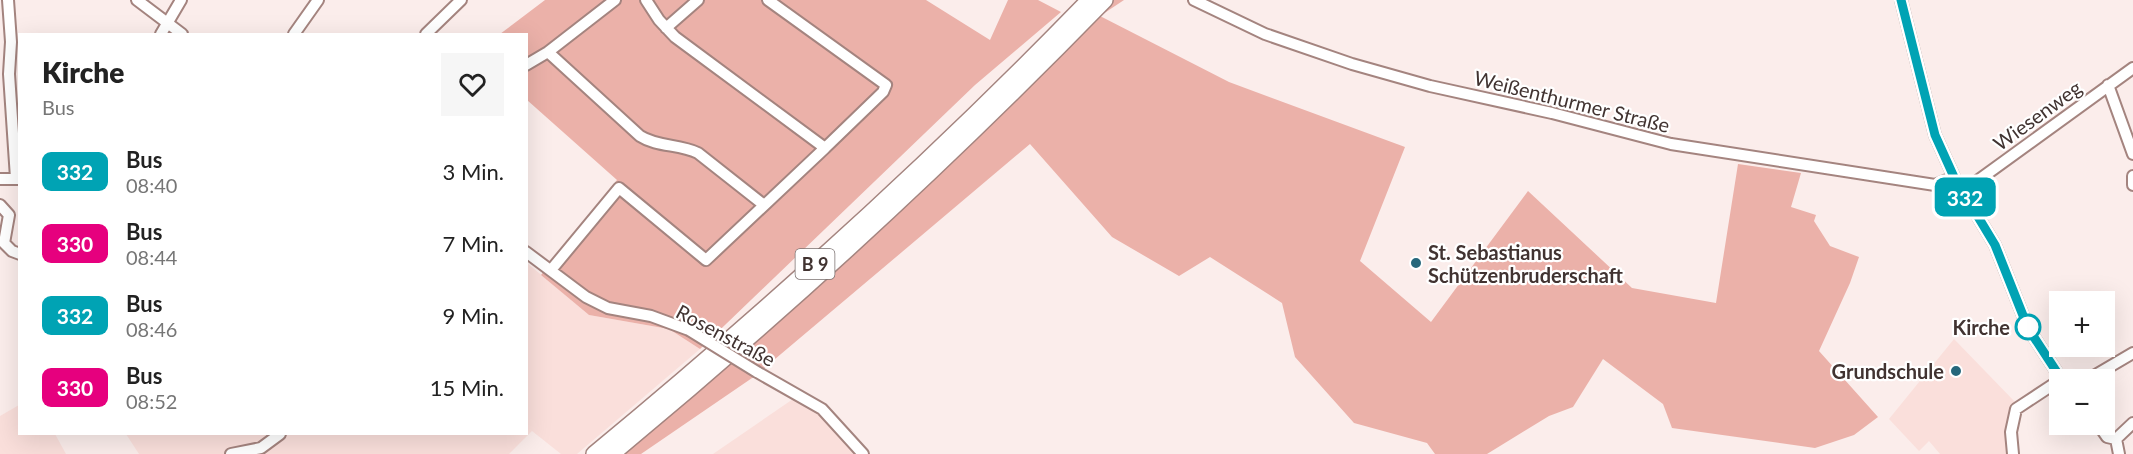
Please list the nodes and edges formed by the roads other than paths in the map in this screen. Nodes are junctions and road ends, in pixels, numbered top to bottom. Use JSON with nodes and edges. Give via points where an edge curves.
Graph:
{"nodes":[{"id":1,"x":8,"y":0,"type":"edge"},
{"id":2,"x":137,"y":0,"type":"edge"},
{"id":3,"x":181,"y":0,"type":"edge"},
{"id":4,"x":318,"y":0,"type":"edge"},
{"id":5,"x":460,"y":0,"type":"edge"},
{"id":6,"x":615,"y":0,"type":"edge"},
{"id":7,"x":646,"y":0,"type":"edge"},
{"id":8,"x":698,"y":0,"type":"edge"},
{"id":9,"x":768,"y":0,"type":"edge"},
{"id":10,"x":1089,"y":0,"type":"edge"},
{"id":11,"x":1105,"y":0,"type":"edge"},
{"id":12,"x":1194,"y":0,"type":"edge"},
{"id":13,"x":1900,"y":0,"type":"edge"},
{"id":14,"x":166,"y":24,"type":"junction"},
{"id":15,"x":666,"y":28,"type":"junction"},
{"id":16,"x":162,"y":33,"type":"edge"},
{"id":17,"x":180,"y":33,"type":"edge"},
{"id":18,"x":295,"y":33,"type":"edge"},
{"id":19,"x":427,"y":33,"type":"edge"},
{"id":20,"x":548,"y":52,"type":"junction"},
{"id":21,"x":528,"y":64,"type":"edge"},
{"id":22,"x":1031,"y":68,"type":"junction"},
{"id":23,"x":2133,"y":69,"type":"edge"},
{"id":24,"x":2108,"y":85,"type":"junction"},
{"id":25,"x":825,"y":148,"type":"junction"},
{"id":26,"x":2133,"y":154,"type":"edge"},
{"id":27,"x":2133,"y":176,"type":"edge"},
{"id":28,"x":1954,"y":177,"type":"junction"},
{"id":29,"x":0,"y":179,"type":"edge"},
{"id":30,"x":18,"y":179,"type":"edge"},
{"id":31,"x":2133,"y":185,"type":"edge"},
{"id":32,"x":1962,"y":192,"type":"junction"},
{"id":33,"x":0,"y":205,"type":"edge"},
{"id":34,"x":764,"y":205,"type":"junction"},
{"id":35,"x":528,"y":253,"type":"edge"},
{"id":36,"x":18,"y":254,"type":"edge"},
{"id":37,"x":551,"y":270,"type":"junction"},
{"id":38,"x":2133,"y":353,"type":"edge"},
{"id":39,"x":2055,"y":369,"type":"edge"},
{"id":40,"x":2106,"y":369,"type":"edge"},
{"id":41,"x":2049,"y":387,"type":"edge"},
{"id":42,"x":2133,"y":423,"type":"edge"},
{"id":43,"x":279,"y":435,"type":"edge"},
{"id":44,"x":2106,"y":435,"type":"edge"},
{"id":45,"x":2116,"y":439,"type":"junction"},
{"id":46,"x":231,"y":454,"type":"edge"},
{"id":47,"x":594,"y":454,"type":"edge"},
{"id":48,"x":612,"y":454,"type":"edge"},
{"id":49,"x":863,"y":454,"type":"edge"},
{"id":50,"x":2013,"y":454,"type":"edge"},
{"id":51,"x":2119,"y":454,"type":"edge"}],
"edges":[{"from":1,"to":30,"type":"street","via":[[9,74]]},
{"from":2,"to":14,"type":"street"},
{"from":3,"to":14,"type":"street"},
{"from":4,"to":18,"type":"street"},
{"from":5,"to":19,"type":"street"},
{"from":6,"to":20,"type":"street"},
{"from":7,"to":15,"type":"street"},
{"from":8,"to":15,"type":"street"},
{"from":9,"to":25,"type":"street","via":[[886,85]]},
{"from":10,"to":22,"type":"highway","number":"B 9"},
{"from":11,"to":22,"type":"highway","number":"B 9"},
{"from":12,"to":28,"type":"street","name":"Weißenthurmer Straße","via":[[1266,34],[1352,64],[1671,144],[1935,185]]},
{"from":13,"to":28,"type":"street","via":[[1935,135]]},
{"from":14,"to":16,"type":"street"},
{"from":14,"to":17,"type":"street"},
{"from":15,"to":25,"type":"street"},
{"from":20,"to":21,"type":"street"},
{"from":20,"to":34,"type":"street","via":[[640,136],[649,142],[698,153]]},
{"from":22,"to":47,"type":"highway","number":"B 9","via":[[813,266]]},
{"from":22,"to":48,"type":"highway","number":"B 9","via":[[818,277]]},
{"from":23,"to":24,"type":"street","name":"Wiesenweg"},
{"from":24,"to":26,"type":"street"},
{"from":24,"to":32,"type":"street","name":"Wiesenweg"},
{"from":25,"to":34,"type":"street"},
{"from":27,"to":31,"type":"street"},
{"from":28,"to":32,"type":"street"},
{"from":29,"to":30,"type":"street"},
{"from":32,"to":39,"type":"street","via":[[1995,245],[2028,328]]},
{"from":33,"to":36,"type":"street","via":[[9,215],[4,243]]},
{"from":34,"to":37,"type":"street","via":[[706,260],[619,188]]},
{"from":35,"to":37,"type":"street","name":"Rosenstraße"},
{"from":37,"to":49,"type":"street","name":"Rosenstraße","bridge":true,"via":[[586,297],[608,308],[651,316],[689,330],[822,409]]},
{"from":38,"to":40,"type":"street"},
{"from":41,"to":50,"type":"street","via":[[2016,409],[2011,432]]},
{"from":42,"to":45,"type":"street"},
{"from":43,"to":46,"type":"street","via":[[261,448]]},
{"from":44,"to":45,"type":"street"},
{"from":45,"to":51,"type":"street"}]}
